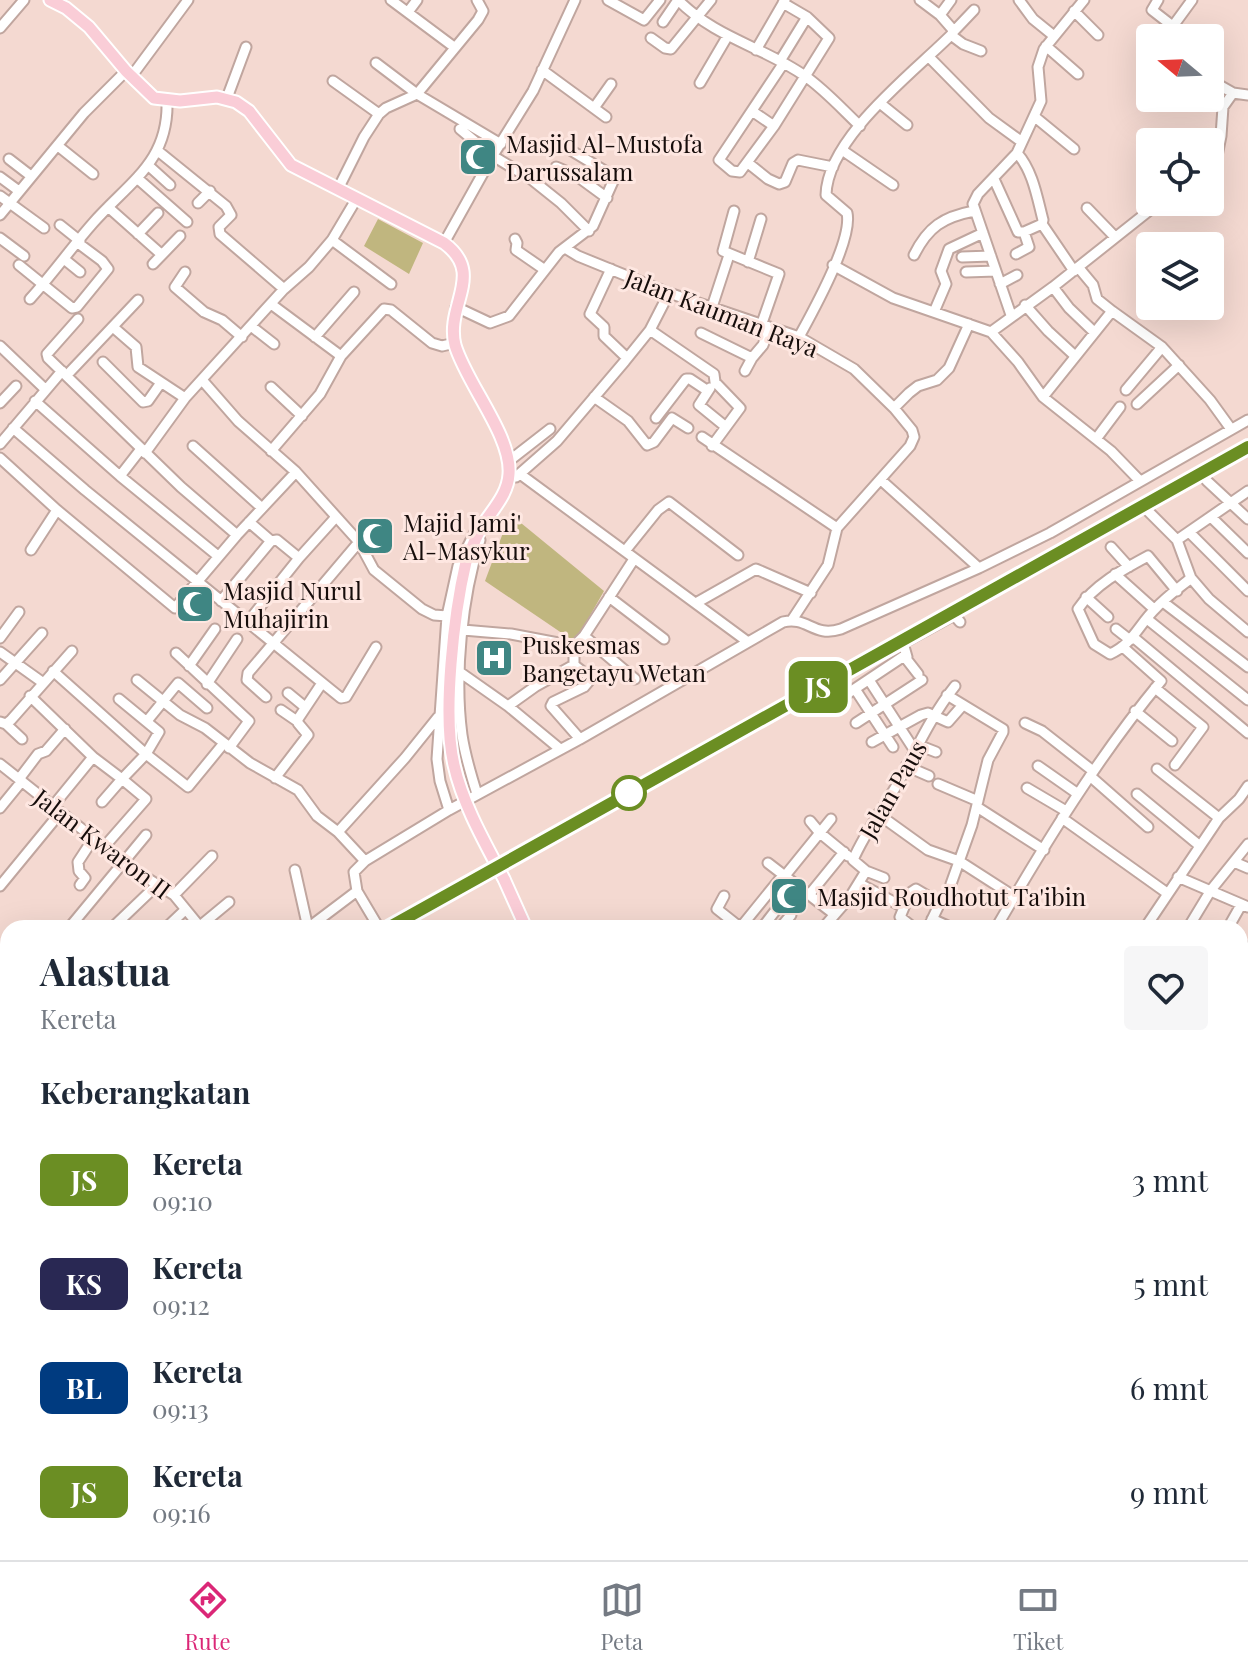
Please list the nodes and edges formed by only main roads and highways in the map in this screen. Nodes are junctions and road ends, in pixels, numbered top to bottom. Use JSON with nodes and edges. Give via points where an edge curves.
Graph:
{"nodes":[{"id":1,"x":50,"y":0,"type":"edge"},
{"id":2,"x":522,"y":920,"type":"edge"}],
"edges":[{"from":1,"to":2,"type":"main road","bridge":true,"via":[[89,27],[148,94],[167,101],[227,98],[249,111],[286,162],[444,243],[461,259],[463,289],[452,332],[504,446],[509,476],[466,562],[456,625],[451,747],[461,788]]}]}
